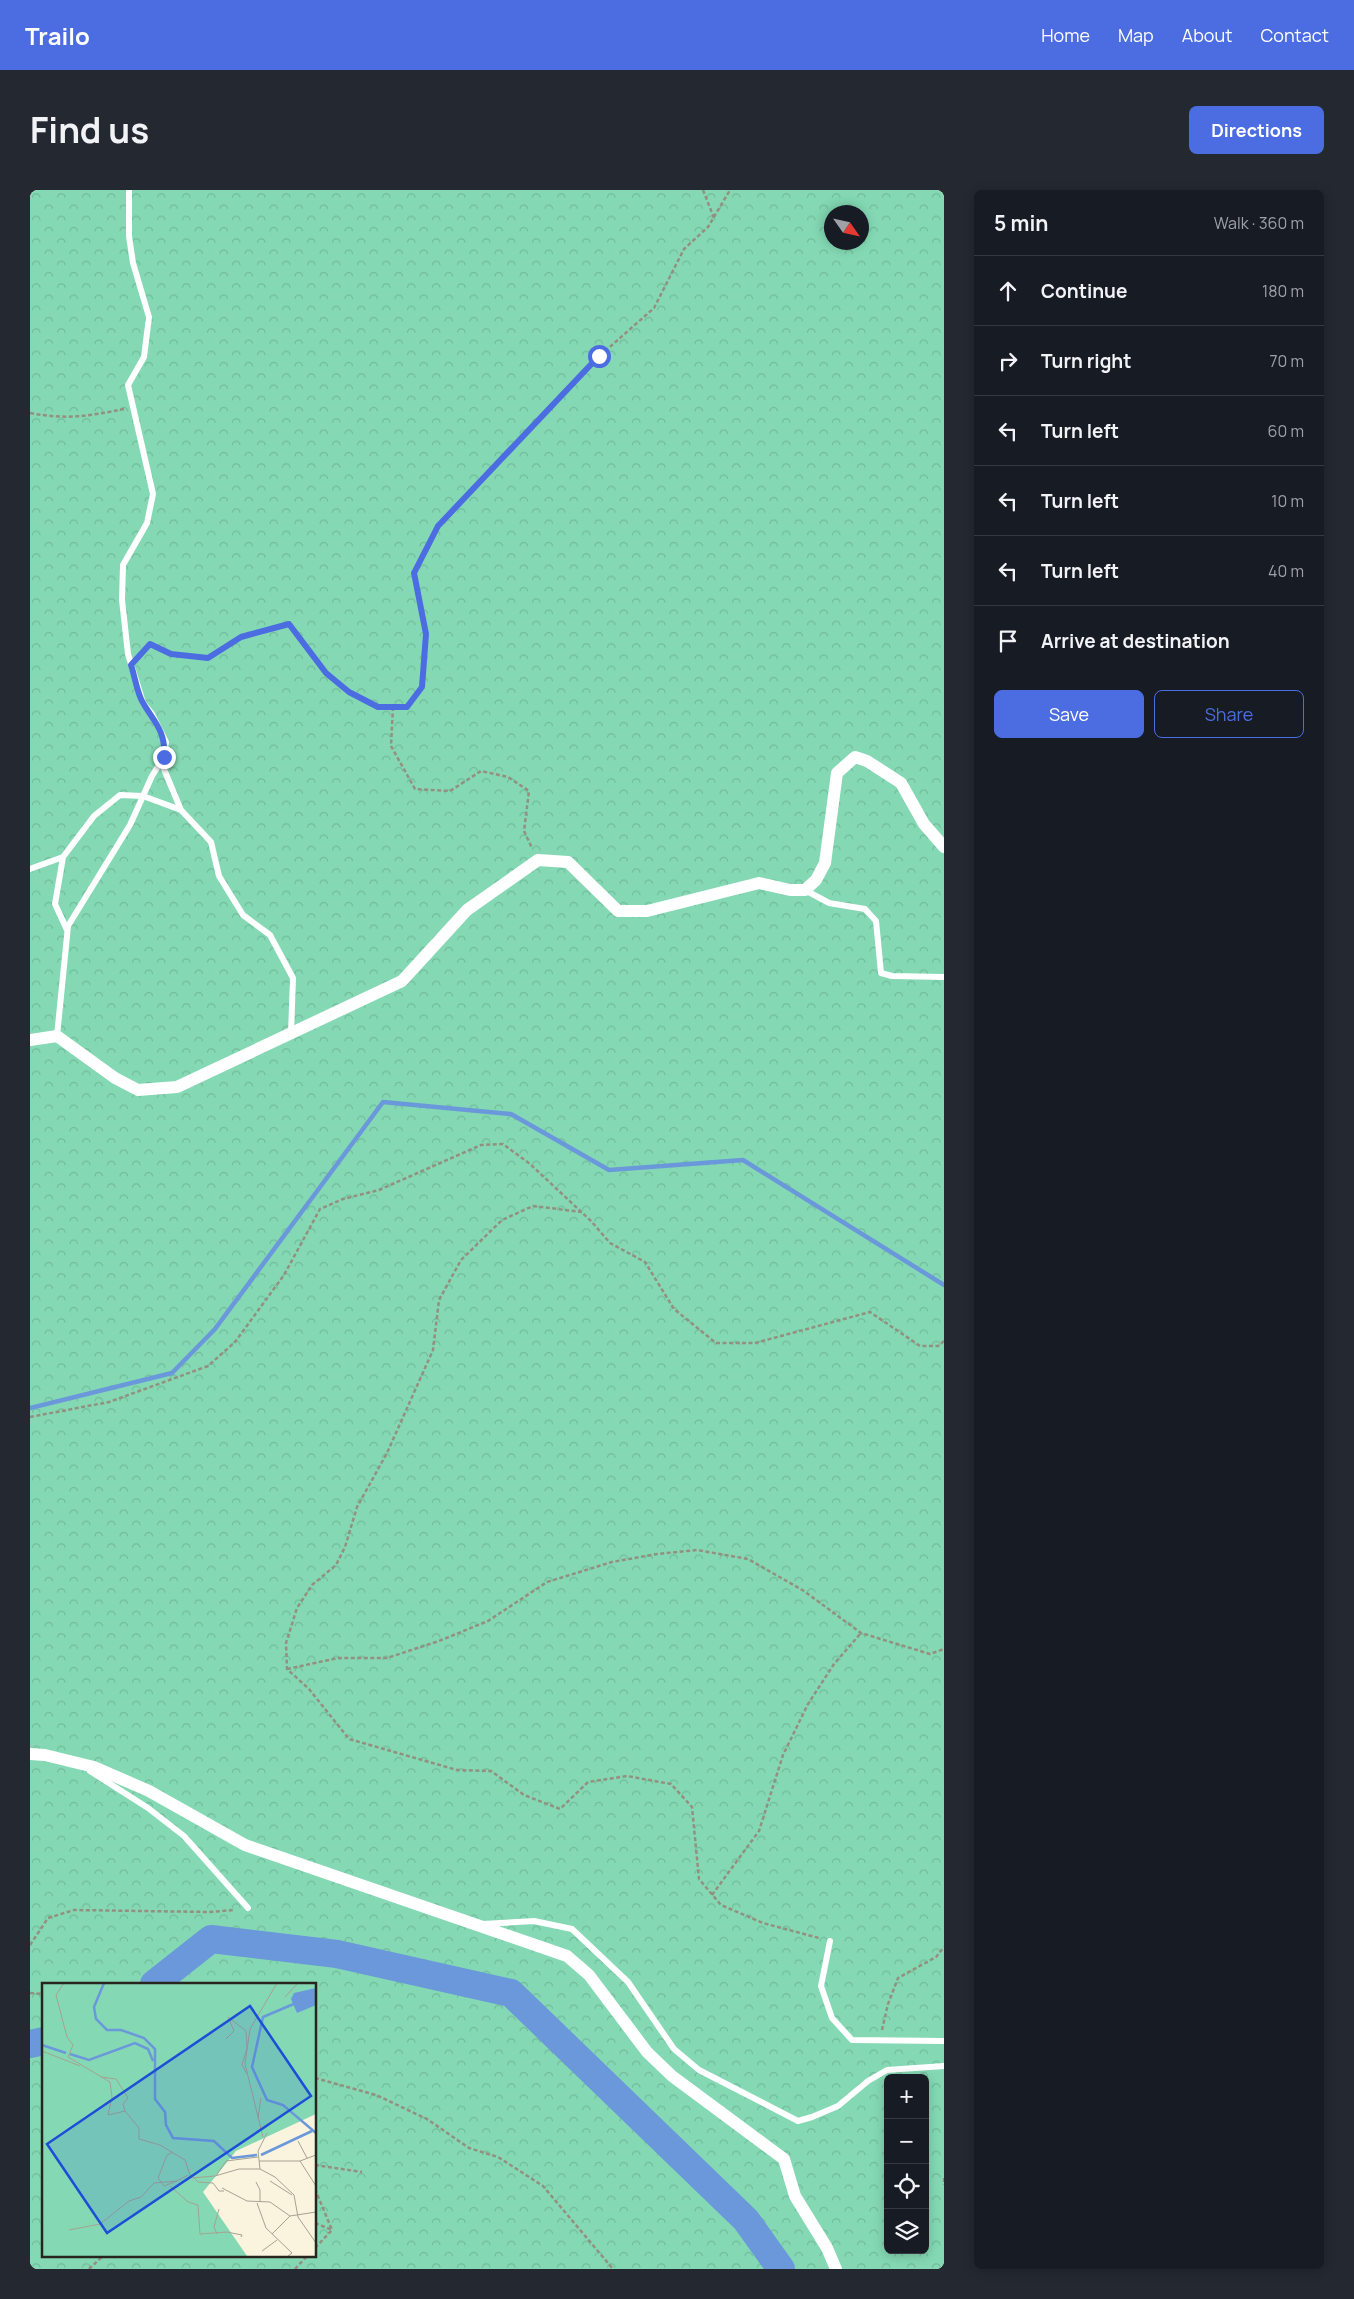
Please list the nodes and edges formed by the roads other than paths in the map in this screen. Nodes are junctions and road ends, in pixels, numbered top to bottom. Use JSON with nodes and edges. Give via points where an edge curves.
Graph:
{"nodes":[{"id":1,"x":129,"y":190,"type":"edge"},
{"id":2,"x":161,"y":762,"type":"junction"},
{"id":3,"x":143,"y":796,"type":"junction"},
{"id":4,"x":181,"y":810,"type":"junction"},
{"id":5,"x":944,"y":847,"type":"edge"},
{"id":6,"x":64,"y":857,"type":"junction"},
{"id":7,"x":30,"y":869,"type":"edge"},
{"id":8,"x":805,"y":890,"type":"junction"},
{"id":9,"x":68,"y":931,"type":"junction"},
{"id":10,"x":944,"y":976,"type":"edge"},
{"id":11,"x":291,"y":1033,"type":"junction"},
{"id":12,"x":57,"y":1036,"type":"junction"},
{"id":13,"x":30,"y":1040,"type":"edge"},
{"id":14,"x":30,"y":1754,"type":"edge"},
{"id":15,"x":79,"y":1763,"type":"junction"},
{"id":16,"x":248,"y":1908,"type":"road end"},
{"id":17,"x":474,"y":1924,"type":"junction"},
{"id":18,"x":830,"y":1941,"type":"road end"},
{"id":19,"x":944,"y":2041,"type":"edge"},
{"id":20,"x":944,"y":2066,"type":"edge"},
{"id":21,"x":836,"y":2269,"type":"edge"}],
"edges":[{"from":1,"to":2,"type":"lane","via":[[129,236],[133,263],[149,317],[144,358],[128,385],[153,494],[147,523],[123,565],[122,600],[131,665],[143,703],[166,742]]},
{"from":2,"to":3,"type":"lane"},
{"from":2,"to":4,"type":"lane"},
{"from":3,"to":4,"type":"lane"},
{"from":3,"to":6,"type":"lane","via":[[120,795],[94,816]]},
{"from":3,"to":9,"type":"lane","via":[[130,825],[68,926]]},
{"from":4,"to":11,"type":"lane","via":[[210,842],[219,876],[243,915],[270,935],[293,978]]},
{"from":5,"to":8,"type":"street","via":[[924,824],[901,783],[855,757],[837,773],[825,863],[816,880]]},
{"from":6,"to":7,"type":"lane"},
{"from":6,"to":9,"type":"lane","via":[[55,904]]},
{"from":8,"to":10,"type":"lane","via":[[829,903],[865,909],[876,921],[882,973],[892,976]]},
{"from":8,"to":11,"type":"street","via":[[759,883],[647,911],[618,911],[568,862],[538,860],[467,910],[402,981]]},
{"from":9,"to":12,"type":"lane"},
{"from":11,"to":12,"type":"street","via":[[177,1087],[138,1090],[115,1078]]},
{"from":12,"to":13,"type":"street"},
{"from":14,"to":15,"type":"street"},
{"from":15,"to":16,"type":"lane","via":[[184,1836]]},
{"from":15,"to":17,"type":"street","via":[[150,1791],[245,1845]]},
{"from":17,"to":20,"type":"lane","via":[[534,1921],[572,1929],[628,1982],[674,2049],[699,2070],[798,2121],[838,2106],[887,2070]]},
{"from":17,"to":21,"type":"street","via":[[567,1956],[589,1975],[647,2052],[672,2076],[784,2159],[795,2196]]},
{"from":18,"to":19,"type":"lane","via":[[822,1986],[832,2018],[852,2040]]}]}
